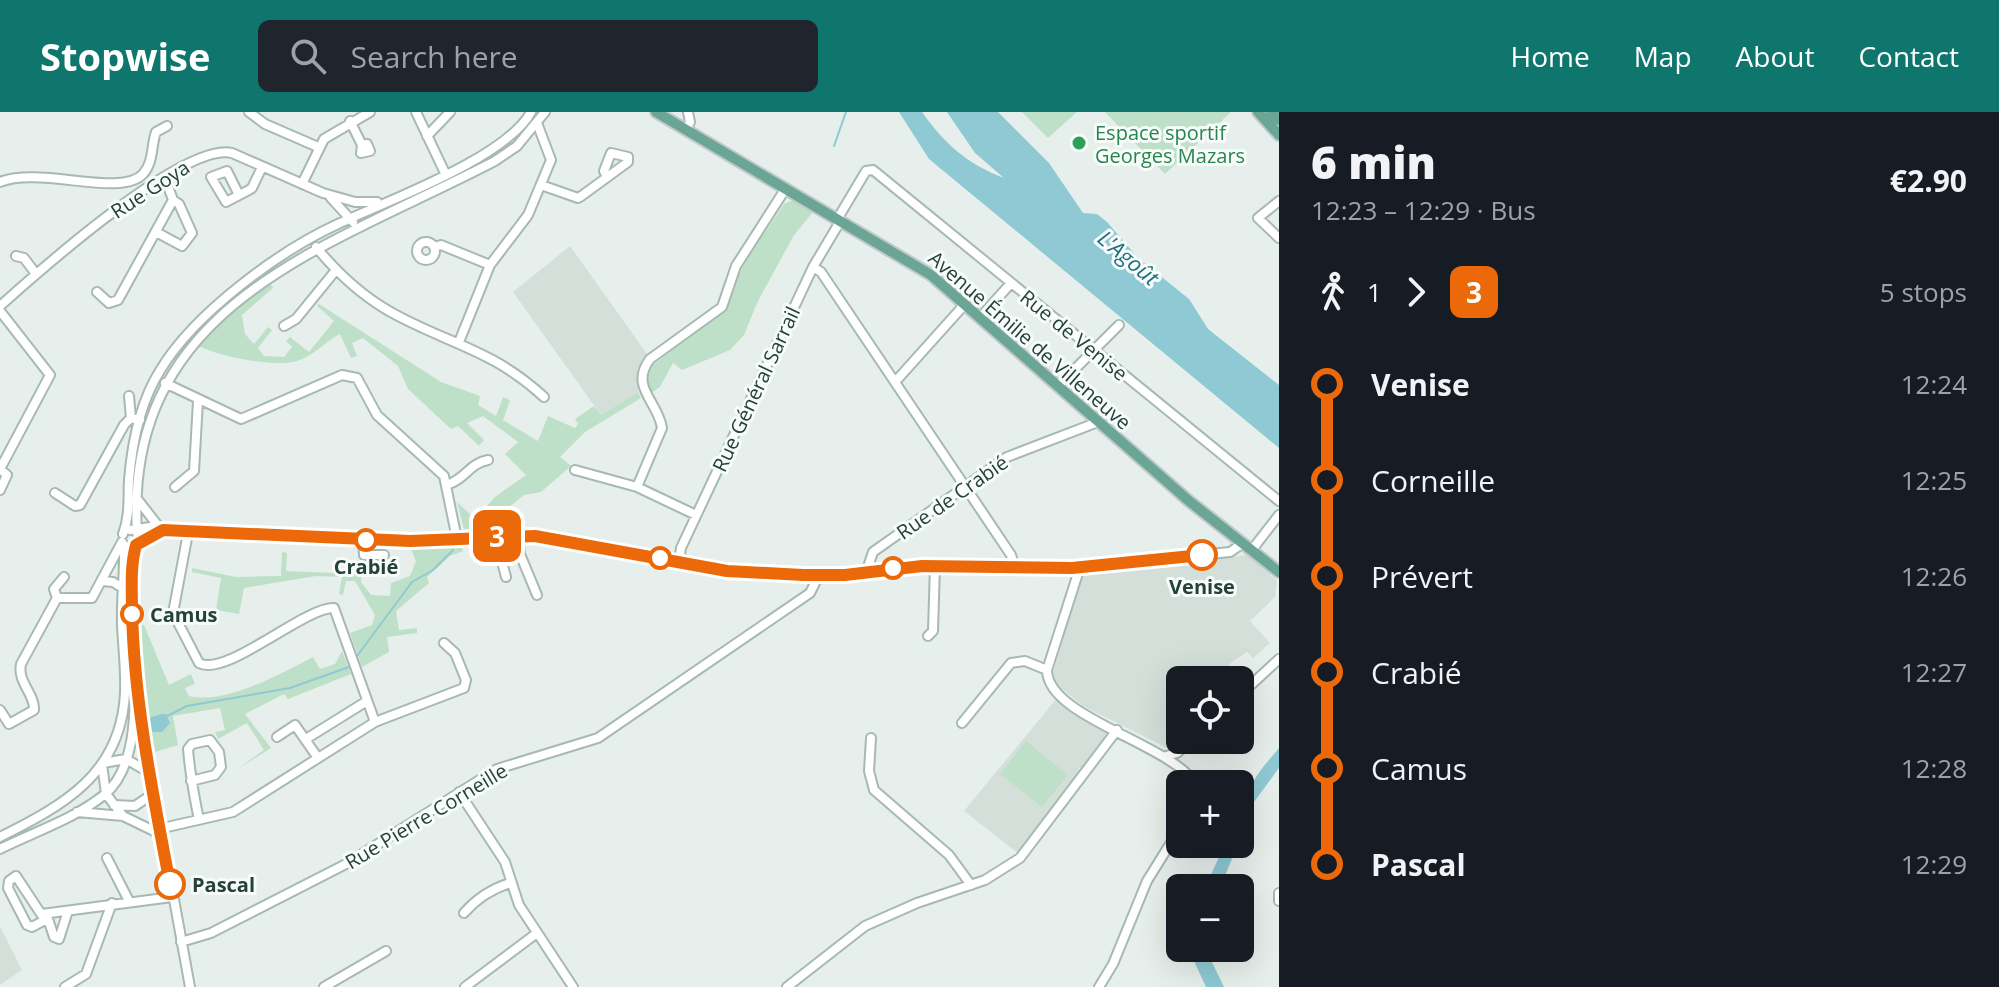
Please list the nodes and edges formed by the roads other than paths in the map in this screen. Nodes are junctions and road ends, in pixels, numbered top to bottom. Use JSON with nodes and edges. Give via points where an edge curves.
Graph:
{"nodes":[{"id":1,"x":249,"y":112,"type":"edge"},
{"id":2,"x":370,"y":112,"type":"edge"},
{"id":3,"x":416,"y":112,"type":"edge"},
{"id":4,"x":450,"y":112,"type":"edge"},
{"id":5,"x":531,"y":112,"type":"edge"},
{"id":6,"x":545,"y":112,"type":"edge"},
{"id":7,"x":656,"y":112,"type":"edge"},
{"id":8,"x":688,"y":112,"type":"edge"},
{"id":9,"x":1258,"y":112,"type":"edge"},
{"id":10,"x":1271,"y":112,"type":"edge"},
{"id":11,"x":260,"y":116,"type":"edge"},
{"id":12,"x":1279,"y":120,"type":"edge"},
{"id":13,"x":350,"y":121,"type":"junction"},
{"id":14,"x":537,"y":123,"type":"junction"},
{"id":15,"x":167,"y":126,"type":"dead end"},
{"id":16,"x":686,"y":130,"type":"junction"},
{"id":17,"x":1279,"y":135,"type":"edge"},
{"id":18,"x":427,"y":136,"type":"junction"},
{"id":19,"x":318,"y":147,"type":"junction"},
{"id":20,"x":359,"y":153,"type":"dead end"},
{"id":21,"x":262,"y":167,"type":"junction"},
{"id":22,"x":870,"y":169,"type":"joint"},
{"id":23,"x":445,"y":173,"type":"junction"},
{"id":24,"x":141,"y":176,"type":"junction"},
{"id":25,"x":607,"y":177,"type":"dead end"},
{"id":26,"x":165,"y":178,"type":"junction"},
{"id":27,"x":0,"y":182,"type":"edge"},
{"id":28,"x":302,"y":184,"type":"junction"},
{"id":29,"x":541,"y":185,"type":"junction"},
{"id":30,"x":786,"y":188,"type":"junction"},
{"id":31,"x":149,"y":189,"type":"junction"},
{"id":32,"x":323,"y":193,"type":"junction"},
{"id":33,"x":239,"y":195,"type":"dead end"},
{"id":34,"x":390,"y":199,"type":"junction"},
{"id":35,"x":173,"y":200,"type":"junction"},
{"id":36,"x":1279,"y":201,"type":"edge"},
{"id":37,"x":355,"y":202,"type":"junction"},
{"id":38,"x":840,"y":219,"type":"junction"},
{"id":39,"x":354,"y":221,"type":"junction"},
{"id":40,"x":156,"y":232,"type":"junction"},
{"id":41,"x":1279,"y":238,"type":"edge"},
{"id":42,"x":311,"y":240,"type":"junction"},
{"id":43,"x":434,"y":247,"type":"dead end"},
{"id":44,"x":317,"y":248,"type":"junction"},
{"id":45,"x":16,"y":256,"type":"dead end"},
{"id":46,"x":490,"y":265,"type":"junction"},
{"id":47,"x":813,"y":267,"type":"junction"},
{"id":48,"x":336,"y":270,"type":"junction"},
{"id":49,"x":36,"y":274,"type":"junction"},
{"id":50,"x":1011,"y":283,"type":"junction"},
{"id":51,"x":97,"y":292,"type":"dead end"},
{"id":52,"x":965,"y":304,"type":"junction"},
{"id":53,"x":0,"y":308,"type":"edge"},
{"id":54,"x":980,"y":318,"type":"junction"},
{"id":55,"x":1119,"y":325,"type":"dead end"},
{"id":56,"x":284,"y":326,"type":"dead end"},
{"id":57,"x":459,"y":342,"type":"junction"},
{"id":58,"x":1093,"y":352,"type":"junction"},
{"id":59,"x":895,"y":382,"type":"junction"},
{"id":60,"x":165,"y":383,"type":"junction"},
{"id":61,"x":1058,"y":386,"type":"junction"},
{"id":62,"x":129,"y":396,"type":"dead end"},
{"id":63,"x":544,"y":397,"type":"dead end"},
{"id":64,"x":198,"y":401,"type":"junction"},
{"id":65,"x":136,"y":419,"type":"junction"},
{"id":66,"x":1098,"y":422,"type":"junction"},
{"id":67,"x":488,"y":460,"type":"dead end"},
{"id":68,"x":575,"y":470,"type":"dead end"},
{"id":69,"x":449,"y":484,"type":"junction"},
{"id":70,"x":966,"y":486,"type":"junction"},
{"id":71,"x":175,"y":487,"type":"dead end"},
{"id":72,"x":637,"y":487,"type":"junction"},
{"id":73,"x":0,"y":490,"type":"edge"},
{"id":74,"x":55,"y":493,"type":"dead end"},
{"id":75,"x":137,"y":496,"type":"junction"},
{"id":76,"x":1279,"y":501,"type":"edge"},
{"id":77,"x":696,"y":515,"type":"junction"},
{"id":78,"x":1279,"y":515,"type":"edge"},
{"id":79,"x":163,"y":530,"type":"junction"},
{"id":80,"x":188,"y":533,"type":"junction"},
{"id":81,"x":518,"y":535,"type":"junction"},
{"id":82,"x":495,"y":536,"type":"junction"},
{"id":83,"x":457,"y":539,"type":"junction"},
{"id":84,"x":130,"y":540,"type":"junction"},
{"id":85,"x":363,"y":540,"type":"junction"},
{"id":86,"x":1246,"y":547,"type":"junction"},
{"id":87,"x":384,"y":555,"type":"dead end"},
{"id":88,"x":679,"y":562,"type":"junction"},
{"id":89,"x":935,"y":566,"type":"junction"},
{"id":90,"x":1080,"y":567,"type":"junction"},
{"id":91,"x":1015,"y":568,"type":"junction"},
{"id":92,"x":1279,"y":572,"type":"edge"},
{"id":93,"x":866,"y":573,"type":"junction"},
{"id":94,"x":819,"y":575,"type":"junction"},
{"id":95,"x":64,"y":577,"type":"dead end"},
{"id":96,"x":506,"y":577,"type":"dead end"},
{"id":97,"x":102,"y":581,"type":"junction"},
{"id":98,"x":124,"y":589,"type":"junction"},
{"id":99,"x":537,"y":595,"type":"dead end"},
{"id":100,"x":57,"y":598,"type":"junction"},
{"id":101,"x":928,"y":636,"type":"dead end"},
{"id":102,"x":444,"y":643,"type":"dead end"},
{"id":103,"x":1279,"y":659,"type":"edge"},
{"id":104,"x":1047,"y":670,"type":"junction"},
{"id":105,"x":1254,"y":682,"type":"edge"},
{"id":106,"x":137,"y":698,"type":"junction"},
{"id":107,"x":367,"y":701,"type":"junction"},
{"id":108,"x":0,"y":710,"type":"edge"},
{"id":109,"x":375,"y":722,"type":"junction"},
{"id":110,"x":962,"y":723,"type":"dead end"},
{"id":111,"x":1117,"y":730,"type":"junction"},
{"id":112,"x":277,"y":737,"type":"dead end"},
{"id":113,"x":871,"y":738,"type":"dead end"},
{"id":114,"x":306,"y":739,"type":"junction"},
{"id":115,"x":1175,"y":754,"type":"edge"},
{"id":116,"x":1164,"y":755,"type":"junction"},
{"id":117,"x":318,"y":758,"type":"junction"},
{"id":118,"x":126,"y":759,"type":"junction"},
{"id":119,"x":102,"y":763,"type":"junction"},
{"id":120,"x":1181,"y":770,"type":"edge"},
{"id":121,"x":150,"y":773,"type":"junction"},
{"id":122,"x":191,"y":781,"type":"junction"},
{"id":123,"x":459,"y":792,"type":"junction"},
{"id":124,"x":154,"y":793,"type":"junction"},
{"id":125,"x":106,"y":794,"type":"junction"},
{"id":126,"x":118,"y":811,"type":"junction"},
{"id":127,"x":77,"y":812,"type":"junction"},
{"id":128,"x":199,"y":820,"type":"junction"},
{"id":129,"x":157,"y":829,"type":"junction"},
{"id":130,"x":0,"y":837,"type":"edge"},
{"id":131,"x":0,"y":849,"type":"edge"},
{"id":132,"x":1166,"y":850,"type":"edge"},
{"id":133,"x":107,"y":858,"type":"dead end"},
{"id":134,"x":510,"y":883,"type":"junction"},
{"id":135,"x":971,"y":885,"type":"junction"},
{"id":136,"x":1279,"y":893,"type":"edge"},
{"id":137,"x":172,"y":897,"type":"junction"},
{"id":138,"x":129,"y":901,"type":"junction"},
{"id":139,"x":1279,"y":901,"type":"edge"},
{"id":140,"x":112,"y":903,"type":"junction"},
{"id":141,"x":63,"y":912,"type":"junction"},
{"id":142,"x":464,"y":913,"type":"dead end"},
{"id":143,"x":44,"y":917,"type":"junction"},
{"id":144,"x":537,"y":933,"type":"junction"},
{"id":145,"x":181,"y":942,"type":"junction"},
{"id":146,"x":386,"y":951,"type":"dead end"},
{"id":147,"x":65,"y":987,"type":"edge"},
{"id":148,"x":190,"y":987,"type":"edge"},
{"id":149,"x":324,"y":987,"type":"edge"},
{"id":150,"x":465,"y":987,"type":"edge"},
{"id":151,"x":573,"y":987,"type":"edge"},
{"id":152,"x":787,"y":987,"type":"edge"},
{"id":153,"x":1099,"y":987,"type":"edge"}],
"edges":[{"from":1,"to":11,"type":"street"},
{"from":2,"to":13,"type":"street"},
{"from":3,"to":18,"type":"street"},
{"from":4,"to":18,"type":"street"},
{"from":5,"to":23,"type":"street","via":[[502,144]]},
{"from":6,"to":14,"type":"street"},
{"from":7,"to":16,"type":"main road","name":"Avenue Émilie de Villeneuve"},
{"from":8,"to":16,"type":"street"},
{"from":9,"to":17,"type":"main road"},
{"from":10,"to":12,"type":"main road"},
{"from":11,"to":19,"type":"street"},
{"from":13,"to":19,"type":"street"},
{"from":13,"to":20,"type":"street"},
{"from":14,"to":29,"type":"street","via":[[551,156]]},
{"from":14,"to":39,"type":"street","via":[[495,161]]},
{"from":15,"to":24,"type":"street","via":[[154,135],[150,161]]},
{"from":16,"to":30,"type":"main road","name":"Avenue Émilie de Villeneuve"},
{"from":18,"to":23,"type":"street"},
{"from":19,"to":28,"type":"street"},
{"from":21,"to":26,"type":"street","name":"Rue Goya","via":[[232,153],[216,152]]},
{"from":21,"to":28,"type":"street","name":"Rue Goya"},
{"from":21,"to":33,"type":"street","via":[[252,188]]},
{"from":22,"to":38,"type":"street","name":"Rue Général Sarrail"},
{"from":22,"to":50,"type":"street","name":"Rue de Venise"},
{"from":23,"to":34,"type":"street"},
{"from":24,"to":27,"type":"street","via":[[113,184],[48,175]]},
{"from":24,"to":31,"type":"street"},
{"from":25,"to":29,"type":"street","via":[[576,198]]},
{"from":26,"to":31,"type":"street","name":"Rue Goya"},
{"from":26,"to":35,"type":"street"},
{"from":28,"to":32,"type":"street","name":"Rue Goya"},
{"from":29,"to":46,"type":"street","via":[[528,215]]},
{"from":30,"to":38,"type":"main road","name":"Avenue Émilie de Villeneuve"},
{"from":30,"to":72,"type":"street","via":[[741,258],[717,312],[644,367],[642,388],[662,428]]},
{"from":31,"to":49,"type":"street","name":"Rue Goya"},
{"from":32,"to":37,"type":"street","name":"Rue Goya"},
{"from":32,"to":39,"type":"street","name":"Rue Goya"},
{"from":34,"to":37,"type":"street","name":"Rue Goya"},
{"from":34,"to":39,"type":"street"},
{"from":35,"to":40,"type":"street"},
{"from":35,"to":40,"type":"street","via":[[192,229],[186,244]]},
{"from":36,"to":41,"type":"street","via":[[1258,218]]},
{"from":37,"to":39,"type":"street"},
{"from":38,"to":47,"type":"street","name":"Rue Général Sarrail"},
{"from":38,"to":52,"type":"main road","name":"Avenue Émilie de Villeneuve","via":[[918,266]]},
{"from":39,"to":42,"type":"street"},
{"from":39,"to":44,"type":"street"},
{"from":40,"to":51,"type":"street","via":[[118,300],[109,303]]},
{"from":42,"to":44,"type":"street"},
{"from":42,"to":65,"type":"street","via":[[234,291],[190,331],[160,370]]},
{"from":43,"to":46,"type":"street","via":[[441,245]]},
{"from":44,"to":48,"type":"street"},
{"from":44,"to":60,"type":"street","via":[[229,308],[190,347]]},
{"from":45,"to":49,"type":"street"},
{"from":46,"to":57,"type":"street"},
{"from":47,"to":59,"type":"street"},
{"from":47,"to":77,"type":"street","name":"Rue Général Sarrail"},
{"from":48,"to":56,"type":"street","via":[[296,319]]},
{"from":48,"to":57,"type":"street","via":[[392,313]]},
{"from":49,"to":53,"type":"street","name":"Rue Goya"},
{"from":50,"to":54,"type":"street"},
{"from":50,"to":58,"type":"street","name":"Rue de Venise"},
{"from":52,"to":54,"type":"main road","name":"Avenue Émilie de Villeneuve"},
{"from":52,"to":59,"type":"street"},
{"from":53,"to":73,"type":"street","via":[[50,375],[0,469],[7,475]]},
{"from":54,"to":61,"type":"main road","name":"Avenue Émilie de Villeneuve"},
{"from":55,"to":58,"type":"street"},
{"from":57,"to":63,"type":"street","via":[[504,365]]},
{"from":58,"to":61,"type":"street"},
{"from":58,"to":76,"type":"street","name":"Rue de Venise"},
{"from":59,"to":70,"type":"street"},
{"from":60,"to":64,"type":"street"},
{"from":60,"to":75,"type":"street","via":[[151,420]]},
{"from":61,"to":66,"type":"main road","name":"Avenue Émilie de Villeneuve"},
{"from":62,"to":65,"type":"street"},
{"from":64,"to":69,"type":"street","via":[[245,419],[352,375],[361,381],[377,415]]},
{"from":64,"to":71,"type":"street","via":[[194,471]]},
{"from":65,"to":74,"type":"street","via":[[124,425],[80,505]]},
{"from":65,"to":84,"type":"street"},
{"from":66,"to":70,"type":"street","name":"Rue de Crabié","via":[[1012,455]]},
{"from":66,"to":86,"type":"main road","name":"Avenue Émilie de Villeneuve"},
{"from":67,"to":69,"type":"street","via":[[476,462]]},
{"from":68,"to":72,"type":"street"},
{"from":69,"to":83,"type":"street"},
{"from":70,"to":91,"type":"street"},
{"from":70,"to":93,"type":"street","name":"Rue de Crabié","via":[[873,552]]},
{"from":72,"to":77,"type":"street"},
{"from":75,"to":79,"type":"street","via":[[142,510]]},
{"from":75,"to":84,"type":"street"},
{"from":77,"to":88,"type":"street","name":"Rue Général Sarrail"},
{"from":78,"to":86,"type":"street"},
{"from":79,"to":80,"type":"street"},
{"from":79,"to":84,"type":"street"},
{"from":80,"to":85,"type":"street"},
{"from":80,"to":107,"type":"street","via":[[173,613],[199,663],[214,665],[331,607]]},
{"from":81,"to":82,"type":"street"},
{"from":81,"to":88,"type":"street"},
{"from":81,"to":99,"type":"street"},
{"from":82,"to":83,"type":"street"},
{"from":82,"to":96,"type":"street"},
{"from":83,"to":85,"type":"street"},
{"from":84,"to":97,"type":"street"},
{"from":84,"to":98,"type":"street"},
{"from":84,"to":106,"type":"street"},
{"from":85,"to":87,"type":"street","via":[[364,555]]},
{"from":86,"to":90,"type":"street"},
{"from":86,"to":92,"type":"main road","name":"Avenue Émilie de Villeneuve"},
{"from":88,"to":94,"type":"street"},
{"from":89,"to":91,"type":"street"},
{"from":89,"to":93,"type":"street"},
{"from":89,"to":101,"type":"street","via":[[933,631]]},
{"from":90,"to":91,"type":"street"},
{"from":90,"to":104,"type":"street"},
{"from":93,"to":94,"type":"street"},
{"from":94,"to":123,"type":"street","name":"Rue Pierre Corneille","via":[[810,593],[598,738],[497,769]]},
{"from":95,"to":100,"type":"street","via":[[54,589]]},
{"from":97,"to":98,"type":"street"},
{"from":97,"to":100,"type":"street","via":[[90,599]]},
{"from":98,"to":119,"type":"street","via":[[125,699]]},
{"from":100,"to":108,"type":"street","via":[[20,667],[35,708],[9,724]]},
{"from":102,"to":109,"type":"street","via":[[455,653],[465,686]]},
{"from":103,"to":105,"type":"street"},
{"from":104,"to":110,"type":"street","via":[[1025,661],[1011,663]]},
{"from":104,"to":111,"type":"street","via":[[1056,691]]},
{"from":106,"to":118,"type":"street"},
{"from":106,"to":121,"type":"street"},
{"from":107,"to":109,"type":"street"},
{"from":107,"to":114,"type":"street"},
{"from":109,"to":117,"type":"street"},
{"from":111,"to":116,"type":"street"},
{"from":111,"to":135,"type":"street","via":[[1026,853]]},
{"from":112,"to":114,"type":"street","via":[[295,725]]},
{"from":113,"to":135,"type":"street","via":[[874,790],[946,853]]},
{"from":114,"to":117,"type":"street"},
{"from":115,"to":116,"type":"street"},
{"from":116,"to":120,"type":"street"},
{"from":117,"to":128,"type":"street","via":[[233,812]]},
{"from":118,"to":119,"type":"street"},
{"from":118,"to":121,"type":"street"},
{"from":118,"to":125,"type":"street"},
{"from":119,"to":125,"type":"street"},
{"from":119,"to":130,"type":"street","via":[[65,802]]},
{"from":121,"to":124,"type":"street"},
{"from":122,"to":122,"type":"street","via":[[189,746],[212,741],[219,771]]},
{"from":122,"to":128,"type":"street"},
{"from":123,"to":134,"type":"street","via":[[505,862]]},
{"from":123,"to":145,"type":"street","name":"Rue Pierre Corneille","via":[[295,892]]},
{"from":124,"to":126,"type":"street"},
{"from":124,"to":129,"type":"street"},
{"from":125,"to":126,"type":"street"},
{"from":125,"to":127,"type":"street"},
{"from":126,"to":127,"type":"street"},
{"from":126,"to":129,"type":"street"},
{"from":127,"to":131,"type":"street"},
{"from":128,"to":129,"type":"street"},
{"from":129,"to":137,"type":"street"},
{"from":132,"to":153,"type":"street"},
{"from":133,"to":138,"type":"street"},
{"from":134,"to":142,"type":"street","via":[[473,902]]},
{"from":134,"to":144,"type":"street"},
{"from":135,"to":152,"type":"street","via":[[865,926]]},
{"from":136,"to":139,"type":"street"},
{"from":137,"to":138,"type":"street"},
{"from":137,"to":145,"type":"street"},
{"from":138,"to":140,"type":"street"},
{"from":140,"to":141,"type":"street"},
{"from":140,"to":147,"type":"street","via":[[89,970]]},
{"from":141,"to":143,"type":"street"},
{"from":141,"to":143,"type":"street","via":[[59,939]]},
{"from":143,"to":143,"type":"street","via":[[21,879],[9,881],[28,926]]},
{"from":144,"to":150,"type":"street"},
{"from":144,"to":151,"type":"street"},
{"from":145,"to":148,"type":"street"},
{"from":146,"to":149,"type":"street"}]}
